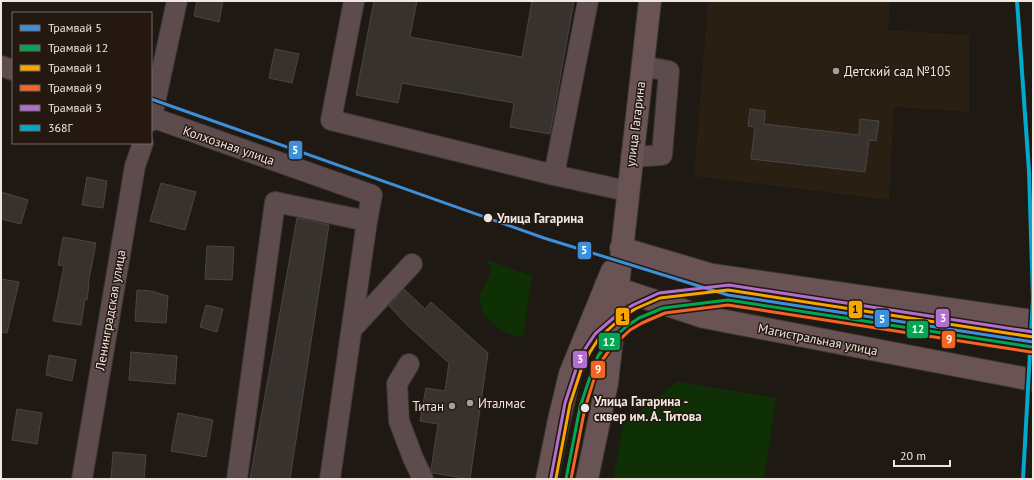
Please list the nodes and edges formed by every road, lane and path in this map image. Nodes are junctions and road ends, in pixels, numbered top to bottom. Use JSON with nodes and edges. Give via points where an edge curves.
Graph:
{"nodes":[{"id":1,"x":177,"y":1,"type":"edge"},
{"id":2,"x":354,"y":1,"type":"edge"},
{"id":3,"x":588,"y":1,"type":"edge"},
{"id":4,"x":650,"y":1,"type":"edge"},
{"id":5,"x":1,"y":66,"type":"edge"},
{"id":6,"x":642,"y":66,"type":"junction"},
{"id":7,"x":12,"y":70,"type":"edge"},
{"id":8,"x":152,"y":114,"type":"edge"},
{"id":9,"x":152,"y":119,"type":"edge"},
{"id":10,"x":143,"y":144,"type":"edge"},
{"id":11,"x":631,"y":157,"type":"junction"},
{"id":12,"x":554,"y":175,"type":"junction"},
{"id":13,"x":627,"y":191,"type":"junction"},
{"id":14,"x":367,"y":221,"type":"junction"},
{"id":15,"x":621,"y":248,"type":"junction"},
{"id":16,"x":412,"y":264,"type":"dead end"},
{"id":17,"x":611,"y":287,"type":"junction"},
{"id":18,"x":1024,"y":320,"type":"edge"},
{"id":19,"x":352,"y":329,"type":"junction"},
{"id":20,"x":409,"y":364,"type":"dead end"},
{"id":21,"x":1033,"y":380,"type":"edge"},
{"id":22,"x":82,"y":479,"type":"edge"},
{"id":23,"x":237,"y":479,"type":"edge"},
{"id":24,"x":330,"y":479,"type":"edge"},
{"id":25,"x":424,"y":479,"type":"edge"},
{"id":26,"x":547,"y":479,"type":"edge"},
{"id":27,"x":587,"y":479,"type":"edge"}],
"edges":[{"from":1,"to":8,"type":"street"},
{"from":2,"to":12,"type":"street","via":[[332,120]]},
{"from":3,"to":12,"type":"street"},
{"from":4,"to":6,"type":"main road","name":"улица Гагарина"},
{"from":5,"to":7,"type":"street"},
{"from":6,"to":11,"type":"main road","name":"улица Гагарина"},
{"from":6,"to":11,"type":"street","via":[[669,71],[662,155]]},
{"from":9,"to":14,"type":"street","name":"Колхозная улица","via":[[372,195]]},
{"from":10,"to":22,"type":"street","name":"Ленинградская улица","via":[[135,166]]},
{"from":11,"to":13,"type":"main road","name":"улица Гагарина"},
{"from":12,"to":13,"type":"street"},
{"from":13,"to":15,"type":"main road","name":"улица Гагарина"},
{"from":14,"to":19,"type":"street"},
{"from":14,"to":23,"type":"street","via":[[275,202]]},
{"from":15,"to":17,"type":"main road","name":"улица Гагарина"},
{"from":15,"to":18,"type":"main road","via":[[712,275]]},
{"from":16,"to":19,"type":"street"},
{"from":17,"to":21,"type":"main road","name":"Магистральная улица","via":[[704,316]]},
{"from":17,"to":26,"type":"main road","name":"улица Гагарина","via":[[570,374]]},
{"from":17,"to":27,"type":"main road","name":"улица Гагарина","via":[[607,383]]},
{"from":19,"to":24,"type":"street"},
{"from":20,"to":25,"type":"street","via":[[397,384],[399,421]]}]}
